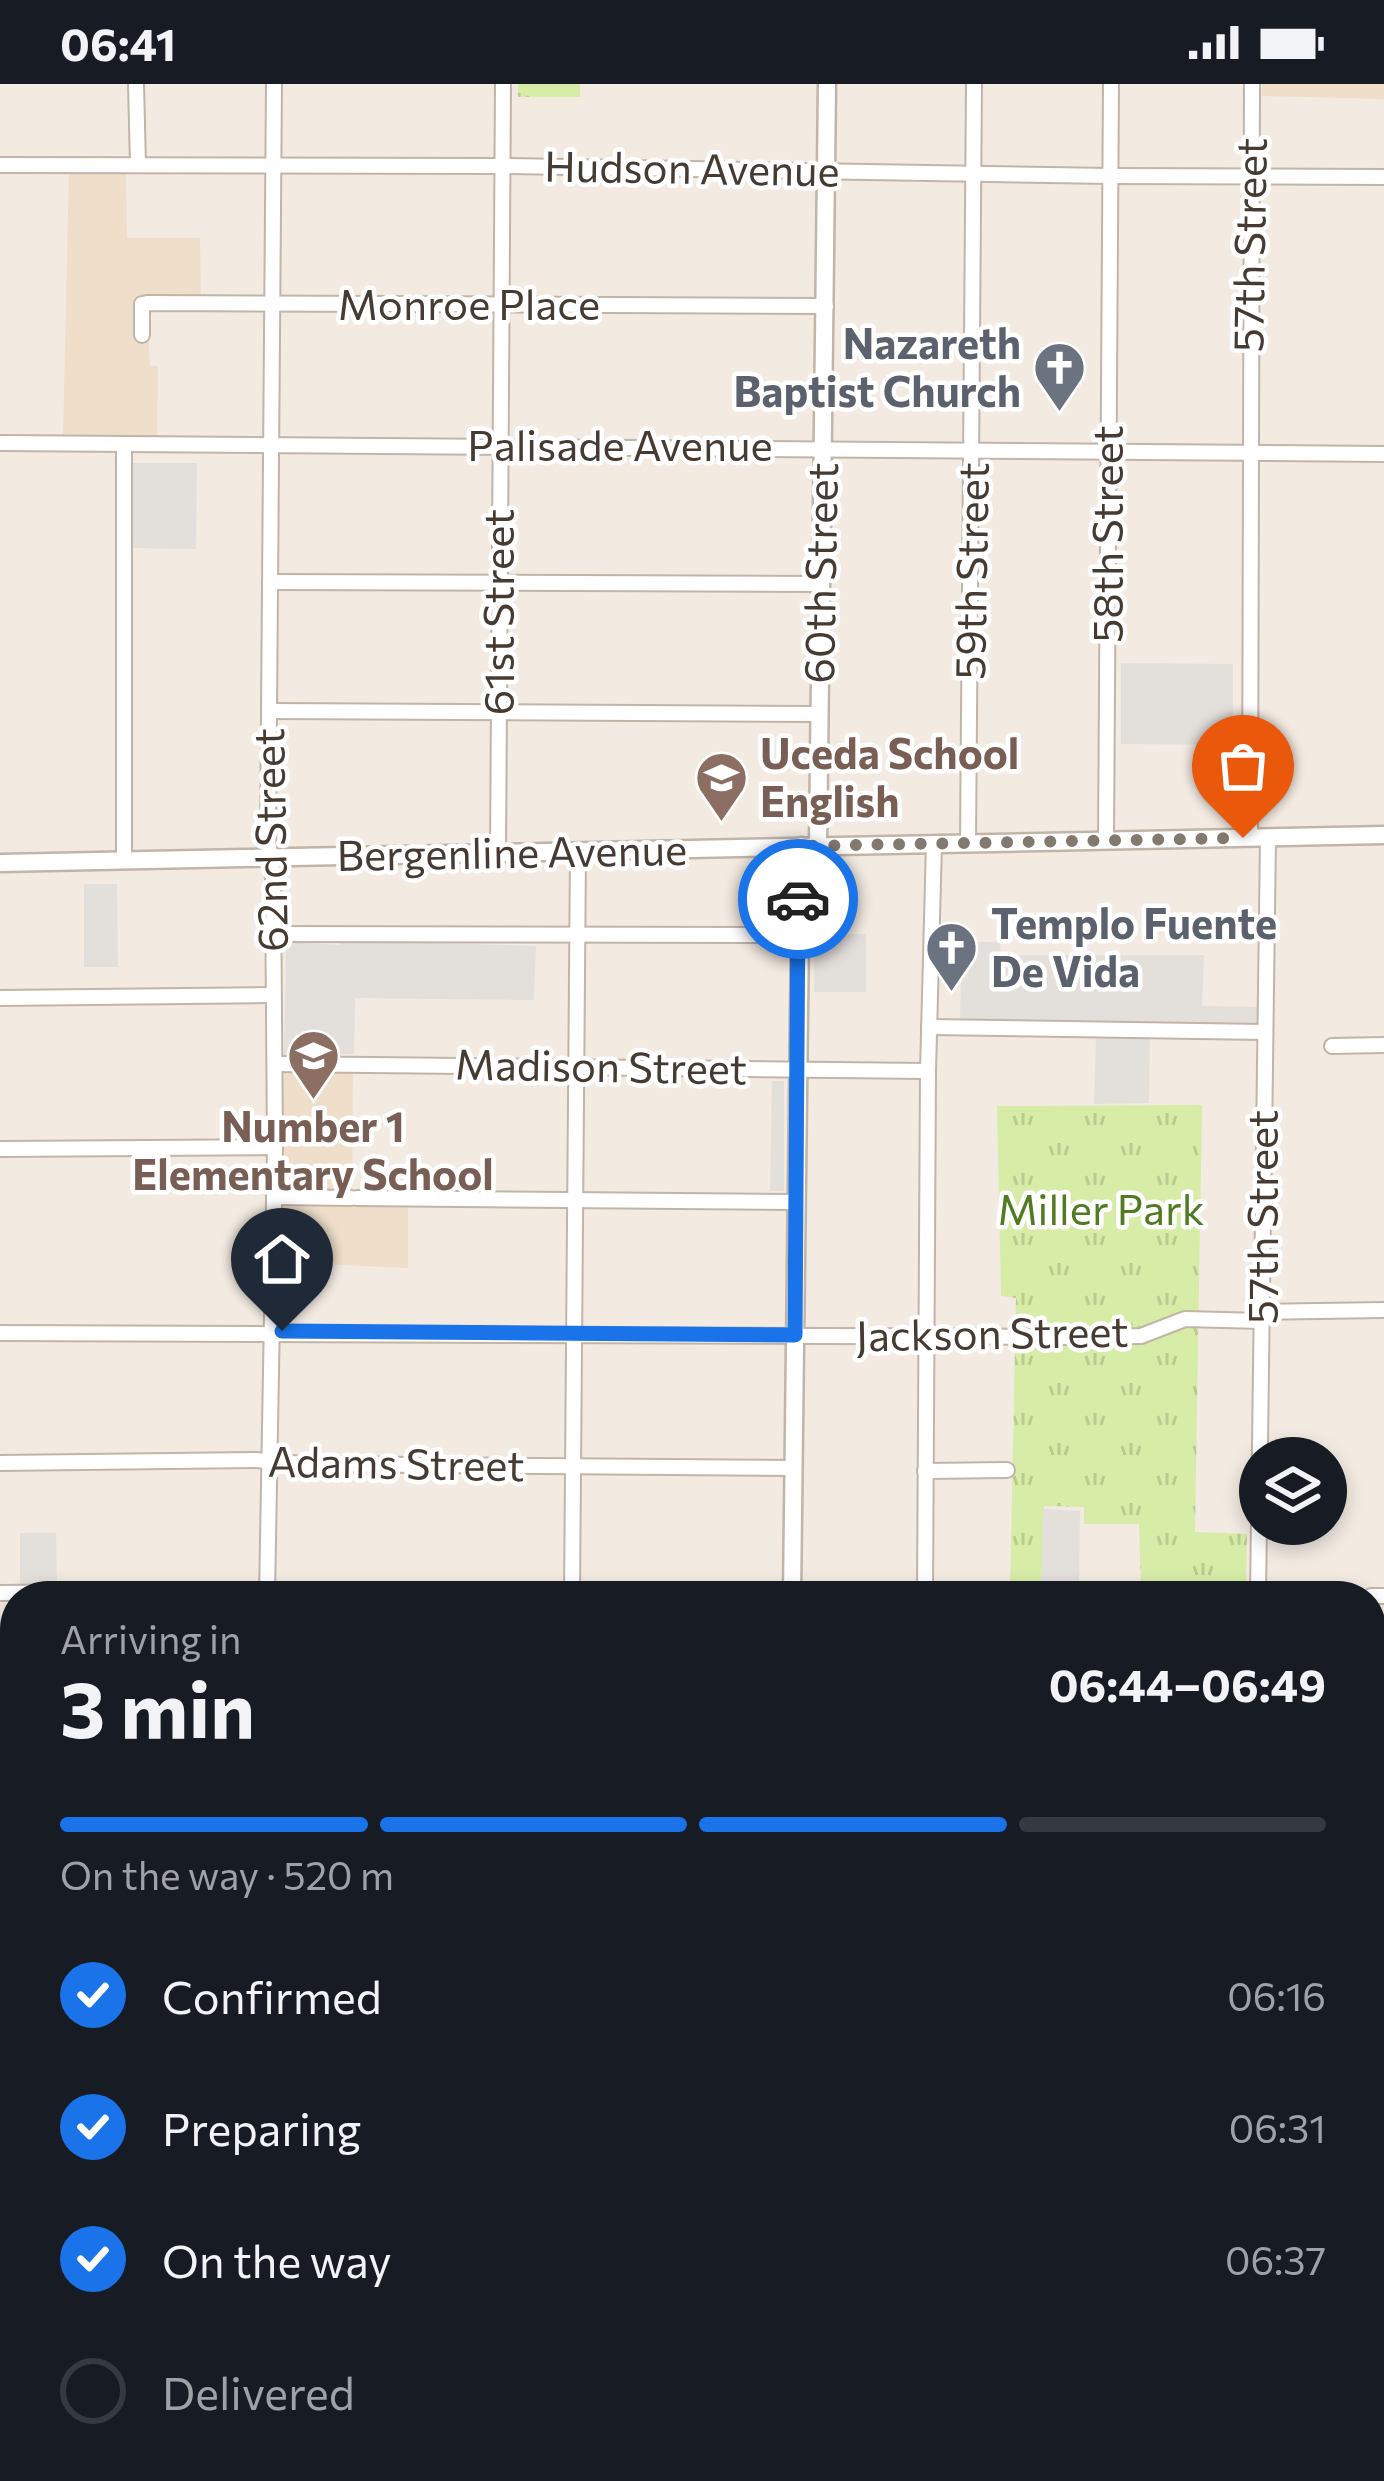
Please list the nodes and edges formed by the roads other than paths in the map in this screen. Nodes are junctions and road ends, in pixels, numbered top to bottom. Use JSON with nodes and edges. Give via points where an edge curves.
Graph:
{"nodes":[{"id":1,"x":136,"y":84,"type":"edge"},
{"id":2,"x":274,"y":84,"type":"edge"},
{"id":3,"x":503,"y":84,"type":"edge"},
{"id":4,"x":827,"y":84,"type":"edge"},
{"id":5,"x":974,"y":84,"type":"edge"},
{"id":6,"x":1111,"y":84,"type":"edge"},
{"id":7,"x":1252,"y":84,"type":"edge"},
{"id":8,"x":0,"y":165,"type":"edge"},
{"id":9,"x":138,"y":165,"type":"junction"},
{"id":10,"x":274,"y":166,"type":"junction"},
{"id":11,"x":502,"y":166,"type":"junction"},
{"id":12,"x":825,"y":170,"type":"junction"},
{"id":13,"x":973,"y":173,"type":"junction"},
{"id":14,"x":1250,"y":174,"type":"junction"},
{"id":15,"x":1110,"y":176,"type":"junction"},
{"id":16,"x":1384,"y":176,"type":"edge"},
{"id":17,"x":273,"y":304,"type":"junction"},
{"id":18,"x":502,"y":305,"type":"junction"},
{"id":19,"x":826,"y":306,"type":"junction"},
{"id":20,"x":142,"y":335,"type":"dead end"},
{"id":21,"x":0,"y":443,"type":"edge"},
{"id":22,"x":124,"y":444,"type":"junction"},
{"id":23,"x":273,"y":444,"type":"junction"},
{"id":24,"x":500,"y":445,"type":"junction"},
{"id":25,"x":822,"y":448,"type":"junction"},
{"id":26,"x":973,"y":451,"type":"junction"},
{"id":27,"x":1109,"y":453,"type":"junction"},
{"id":28,"x":1248,"y":453,"type":"junction"},
{"id":29,"x":1384,"y":454,"type":"edge"},
{"id":30,"x":500,"y":581,"type":"junction"},
{"id":31,"x":270,"y":582,"type":"junction"},
{"id":32,"x":820,"y":584,"type":"junction"},
{"id":33,"x":269,"y":711,"type":"junction"},
{"id":34,"x":499,"y":712,"type":"junction"},
{"id":35,"x":820,"y":714,"type":"junction"},
{"id":36,"x":1384,"y":835,"type":"edge"},
{"id":37,"x":1259,"y":837,"type":"junction"},
{"id":38,"x":1106,"y":840,"type":"junction"},
{"id":39,"x":968,"y":843,"type":"junction"},
{"id":40,"x":934,"y":844,"type":"junction"},
{"id":41,"x":809,"y":846,"type":"junction"},
{"id":42,"x":578,"y":852,"type":"junction"},
{"id":43,"x":498,"y":853,"type":"junction"},
{"id":44,"x":124,"y":859,"type":"junction"},
{"id":45,"x":270,"y":859,"type":"junction"},
{"id":46,"x":0,"y":863,"type":"edge"},
{"id":47,"x":577,"y":933,"type":"junction"},
{"id":48,"x":273,"y":934,"type":"junction"},
{"id":49,"x":797,"y":935,"type":"junction"},
{"id":50,"x":273,"y":994,"type":"junction"},
{"id":51,"x":0,"y":998,"type":"edge"},
{"id":52,"x":929,"y":1027,"type":"junction"},
{"id":53,"x":1264,"y":1032,"type":"junction"},
{"id":54,"x":1384,"y":1045,"type":"edge"},
{"id":55,"x":1332,"y":1046,"type":"dead end"},
{"id":56,"x":274,"y":1064,"type":"junction"},
{"id":57,"x":577,"y":1067,"type":"junction"},
{"id":58,"x":798,"y":1070,"type":"junction"},
{"id":59,"x":928,"y":1071,"type":"junction"},
{"id":60,"x":274,"y":1147,"type":"junction"},
{"id":61,"x":0,"y":1148,"type":"edge"},
{"id":62,"x":274,"y":1197,"type":"junction"},
{"id":63,"x":577,"y":1201,"type":"junction"},
{"id":64,"x":796,"y":1202,"type":"junction"},
{"id":65,"x":1384,"y":1310,"type":"edge"},
{"id":66,"x":1262,"y":1317,"type":"junction"},
{"id":67,"x":272,"y":1331,"type":"junction"},
{"id":68,"x":0,"y":1333,"type":"edge"},
{"id":69,"x":574,"y":1333,"type":"junction"},
{"id":70,"x":795,"y":1335,"type":"junction"},
{"id":71,"x":927,"y":1337,"type":"junction"},
{"id":72,"x":0,"y":1463,"type":"edge"},
{"id":73,"x":269,"y":1463,"type":"junction"},
{"id":74,"x":573,"y":1468,"type":"junction"},
{"id":75,"x":793,"y":1468,"type":"junction"},
{"id":76,"x":1007,"y":1470,"type":"dead end"},
{"id":77,"x":925,"y":1471,"type":"junction"},
{"id":78,"x":269,"y":1581,"type":"edge"},
{"id":79,"x":572,"y":1581,"type":"edge"},
{"id":80,"x":792,"y":1581,"type":"edge"},
{"id":81,"x":925,"y":1581,"type":"edge"},
{"id":82,"x":1258,"y":1581,"type":"edge"}],
"edges":[{"from":1,"to":9,"type":"street"},
{"from":2,"to":10,"type":"street","name":"62nd Street"},
{"from":3,"to":11,"type":"street","name":"61st Street"},
{"from":4,"to":12,"type":"street","name":"60th Street"},
{"from":5,"to":13,"type":"street","name":"59th Street"},
{"from":6,"to":15,"type":"street","name":"58th Street"},
{"from":7,"to":14,"type":"street","name":"57th Street"},
{"from":8,"to":9,"type":"street","name":"Hudson Avenue"},
{"from":9,"to":10,"type":"street","name":"Hudson Avenue"},
{"from":10,"to":11,"type":"street","name":"Hudson Avenue"},
{"from":10,"to":17,"type":"street","name":"62nd Street"},
{"from":11,"to":12,"type":"street","name":"Hudson Avenue"},
{"from":11,"to":18,"type":"street","name":"61st Street"},
{"from":12,"to":13,"type":"street","name":"Hudson Avenue"},
{"from":12,"to":19,"type":"street","name":"60th Street"},
{"from":13,"to":15,"type":"street","name":"Hudson Avenue"},
{"from":13,"to":26,"type":"street","name":"59th Street"},
{"from":14,"to":15,"type":"street","name":"Hudson Avenue"},
{"from":14,"to":16,"type":"street","name":"Hudson Avenue"},
{"from":14,"to":28,"type":"street","name":"57th Street"},
{"from":15,"to":27,"type":"street","name":"58th Street"},
{"from":17,"to":18,"type":"street","name":"Monroe Place"},
{"from":17,"to":20,"type":"street","name":"Monroe Place","via":[[142,304]]},
{"from":17,"to":23,"type":"street","name":"62nd Street"},
{"from":18,"to":19,"type":"street","name":"Monroe Place"},
{"from":18,"to":24,"type":"street","name":"61st Street"},
{"from":19,"to":25,"type":"street","name":"60th Street"},
{"from":21,"to":22,"type":"street","name":"Palisade Avenue"},
{"from":22,"to":23,"type":"street","name":"Palisade Avenue"},
{"from":22,"to":44,"type":"street"},
{"from":23,"to":24,"type":"street","name":"Palisade Avenue"},
{"from":23,"to":31,"type":"street","name":"62nd Street"},
{"from":24,"to":25,"type":"street","name":"Palisade Avenue"},
{"from":24,"to":30,"type":"street","name":"61st Street"},
{"from":25,"to":26,"type":"street","name":"Palisade Avenue"},
{"from":25,"to":32,"type":"street","name":"60th Street"},
{"from":26,"to":27,"type":"street","name":"Palisade Avenue"},
{"from":26,"to":39,"type":"street","name":"59th Street"},
{"from":27,"to":28,"type":"street","name":"Palisade Avenue"},
{"from":27,"to":38,"type":"street","name":"58th Street"},
{"from":28,"to":29,"type":"street","name":"Palisade Avenue"},
{"from":28,"to":37,"type":"street","name":"57th Street"},
{"from":30,"to":31,"type":"street"},
{"from":30,"to":32,"type":"street"},
{"from":30,"to":34,"type":"street","name":"61st Street"},
{"from":31,"to":33,"type":"street","name":"62nd Street"},
{"from":32,"to":35,"type":"street","name":"60th Street"},
{"from":33,"to":34,"type":"street"},
{"from":33,"to":45,"type":"street","name":"62nd Street"},
{"from":34,"to":35,"type":"street"},
{"from":34,"to":43,"type":"street","name":"61st Street"},
{"from":35,"to":41,"type":"street","name":"60th Street"},
{"from":36,"to":37,"type":"street","name":"Bergenline Avenue"},
{"from":37,"to":38,"type":"street","name":"Bergenline Avenue"},
{"from":37,"to":53,"type":"street","name":"57th Street"},
{"from":38,"to":39,"type":"street","name":"Bergenline Avenue"},
{"from":39,"to":40,"type":"street","name":"Bergenline Avenue"},
{"from":40,"to":41,"type":"street","name":"Bergenline Avenue"},
{"from":40,"to":52,"type":"street"},
{"from":41,"to":42,"type":"street","name":"Bergenline Avenue"},
{"from":41,"to":49,"type":"street","name":"60th Street"},
{"from":42,"to":43,"type":"street","name":"Bergenline Avenue"},
{"from":42,"to":47,"type":"street"},
{"from":43,"to":45,"type":"street","name":"Bergenline Avenue"},
{"from":44,"to":45,"type":"street","name":"Bergenline Avenue"},
{"from":44,"to":46,"type":"street","name":"Bergenline Avenue"},
{"from":45,"to":48,"type":"street","name":"62nd Street"},
{"from":47,"to":48,"type":"street"},
{"from":47,"to":49,"type":"street"},
{"from":47,"to":57,"type":"street"},
{"from":48,"to":50,"type":"street","name":"62nd Street"},
{"from":49,"to":58,"type":"street","name":"60th Street"},
{"from":50,"to":51,"type":"street"},
{"from":50,"to":56,"type":"street","name":"62nd Street"},
{"from":52,"to":53,"type":"street"},
{"from":52,"to":59,"type":"street"},
{"from":53,"to":66,"type":"street","name":"57th Street"},
{"from":54,"to":55,"type":"street"},
{"from":56,"to":57,"type":"street","name":"Madison Street"},
{"from":56,"to":60,"type":"street","name":"62nd Street"},
{"from":57,"to":58,"type":"street","name":"Madison Street"},
{"from":57,"to":63,"type":"street"},
{"from":58,"to":59,"type":"street","name":"Madison Street"},
{"from":58,"to":64,"type":"street","name":"60th Street"},
{"from":59,"to":71,"type":"street"},
{"from":60,"to":61,"type":"street"},
{"from":60,"to":62,"type":"street","name":"62nd Street"},
{"from":62,"to":63,"type":"street"},
{"from":62,"to":67,"type":"street","name":"62nd Street"},
{"from":63,"to":64,"type":"street"},
{"from":63,"to":69,"type":"street"},
{"from":64,"to":70,"type":"street","name":"60th Street"},
{"from":65,"to":66,"type":"street","name":"Jackson Street"},
{"from":66,"to":71,"type":"street","name":"Jackson Street","via":[[1186,1319],[1141,1336]]},
{"from":66,"to":82,"type":"street","name":"57th Street"},
{"from":67,"to":68,"type":"street","name":"Jackson Street"},
{"from":67,"to":69,"type":"street","name":"Jackson Street"},
{"from":67,"to":73,"type":"street","name":"62nd Street"},
{"from":69,"to":70,"type":"street","name":"Jackson Street"},
{"from":69,"to":74,"type":"street"},
{"from":70,"to":71,"type":"street","name":"Jackson Street"},
{"from":70,"to":75,"type":"street","name":"60th Street"},
{"from":71,"to":77,"type":"street"},
{"from":72,"to":73,"type":"street","name":"Adams Street"},
{"from":73,"to":74,"type":"street","name":"Adams Street"},
{"from":73,"to":78,"type":"street","name":"62nd Street"},
{"from":74,"to":75,"type":"street","name":"Adams Street"},
{"from":74,"to":79,"type":"street"},
{"from":75,"to":80,"type":"street","name":"60th Street"},
{"from":76,"to":77,"type":"street"},
{"from":77,"to":81,"type":"street"}]}
